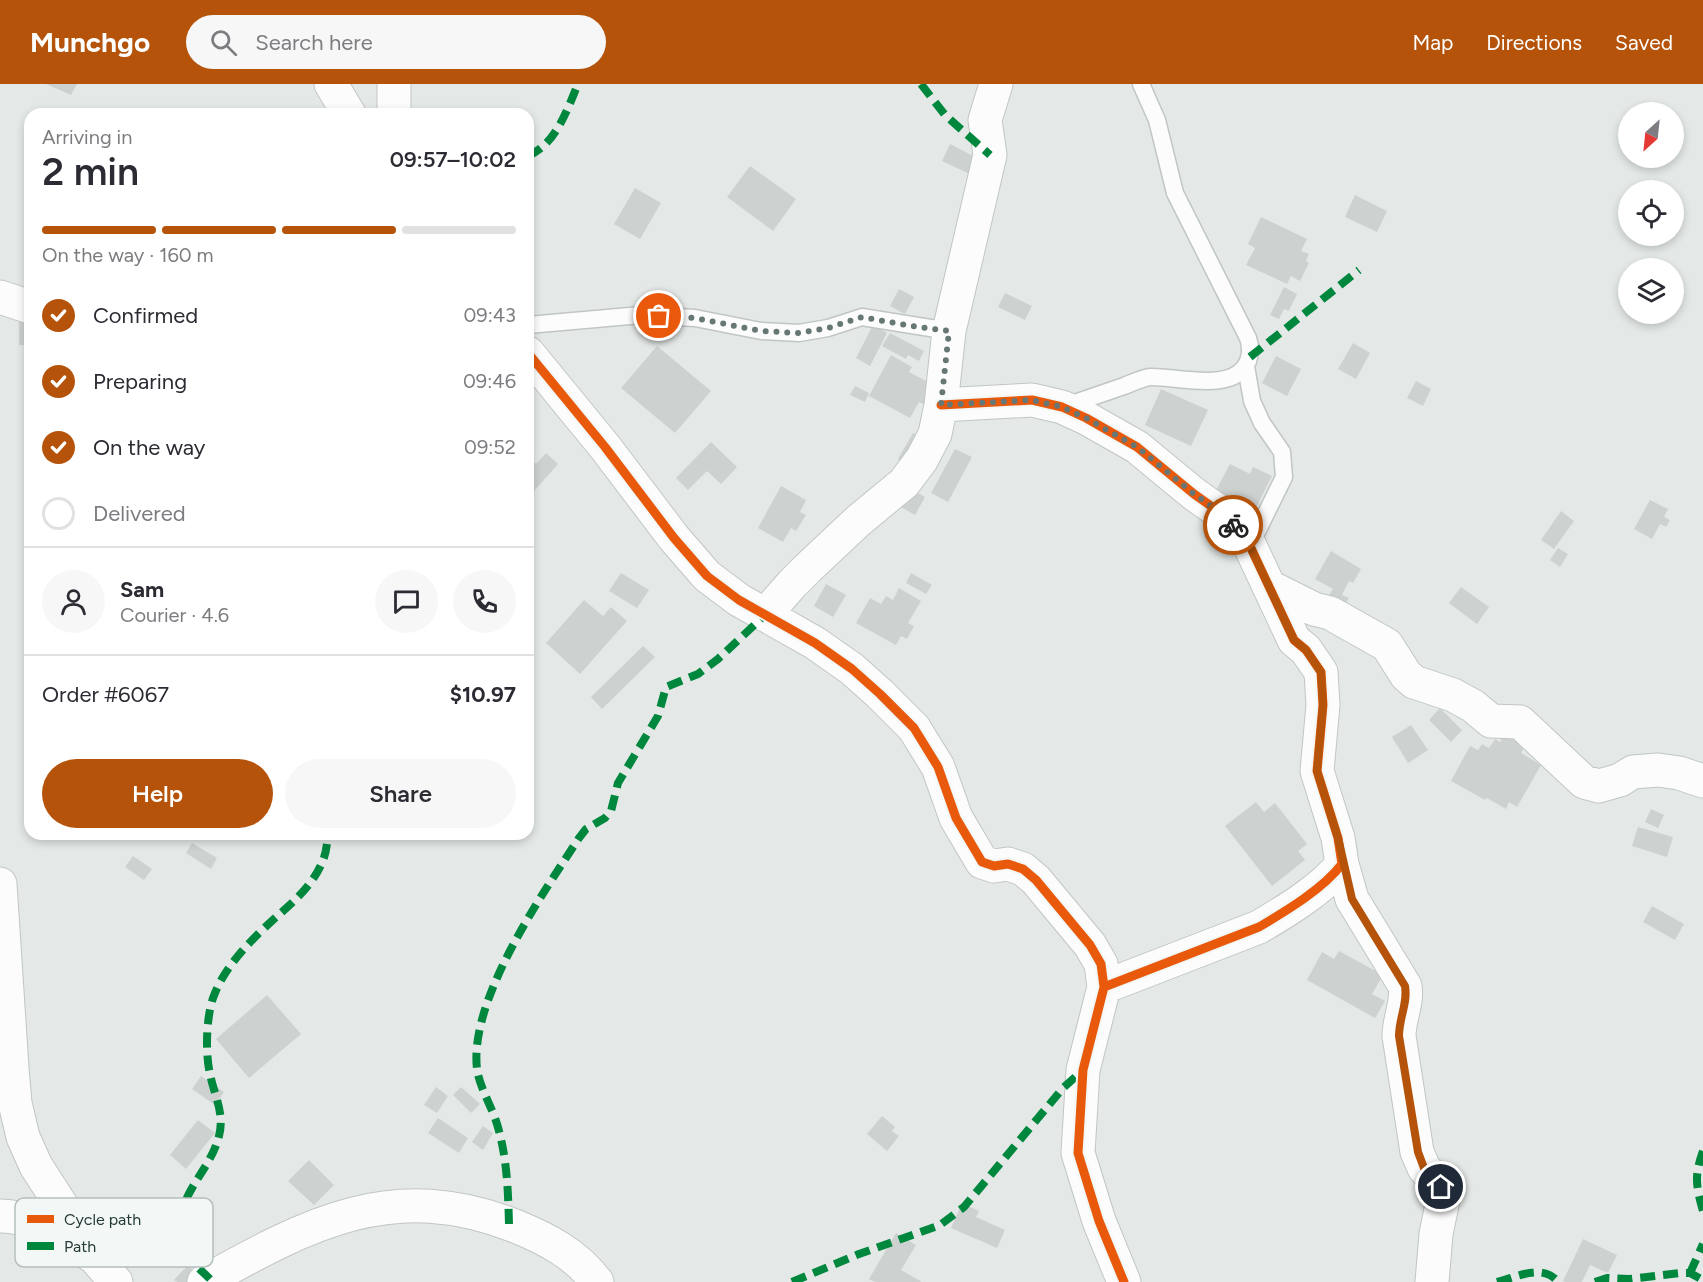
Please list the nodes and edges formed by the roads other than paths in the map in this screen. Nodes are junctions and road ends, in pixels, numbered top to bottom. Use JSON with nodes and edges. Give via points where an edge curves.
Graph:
{"nodes":[{"id":1,"x":331,"y":84,"type":"edge"},
{"id":2,"x":394,"y":84,"type":"edge"},
{"id":3,"x":996,"y":84,"type":"edge"},
{"id":4,"x":1141,"y":84,"type":"edge"},
{"id":5,"x":345,"y":108,"type":"edge"},
{"id":6,"x":394,"y":108,"type":"edge"},
{"id":7,"x":0,"y":297,"type":"edge"},
{"id":8,"x":24,"y":305,"type":"edge"},
{"id":9,"x":534,"y":324,"type":"edge"},
{"id":10,"x":949,"y":331,"type":"junction"},
{"id":11,"x":534,"y":360,"type":"edge"},
{"id":12,"x":1246,"y":366,"type":"junction"},
{"id":13,"x":941,"y":405,"type":"junction"},
{"id":14,"x":1062,"y":407,"type":"junction"},
{"id":15,"x":1250,"y":546,"type":"junction"},
{"id":16,"x":1270,"y":587,"type":"junction"},
{"id":17,"x":765,"y":615,"type":"junction"},
{"id":18,"x":1703,"y":782,"type":"edge"},
{"id":19,"x":1342,"y":864,"type":"junction"},
{"id":20,"x":0,"y":884,"type":"edge"},
{"id":21,"x":1104,"y":987,"type":"junction"},
{"id":22,"x":58,"y":1198,"type":"edge"},
{"id":23,"x":0,"y":1216,"type":"edge"},
{"id":24,"x":15,"y":1218,"type":"edge"},
{"id":25,"x":204,"y":1282,"type":"edge"},
{"id":26,"x":597,"y":1282,"type":"edge"},
{"id":27,"x":1124,"y":1282,"type":"edge"},
{"id":28,"x":1432,"y":1282,"type":"edge"}],
"edges":[{"from":1,"to":5,"type":"street"},
{"from":2,"to":6,"type":"street"},
{"from":3,"to":10,"type":"street","via":[[985,120],[990,155]]},
{"from":4,"to":12,"type":"lane","via":[[1157,120],[1175,193],[1251,347]]},
{"from":7,"to":8,"type":"street"},
{"from":9,"to":10,"type":"lane","via":[[641,315],[695,318],[761,331],[799,333],[862,317]]},
{"from":10,"to":13,"type":"street"},
{"from":11,"to":17,"type":"street","via":[[706,576]]},
{"from":12,"to":14,"type":"lane","via":[[1230,378],[1149,377]]},
{"from":12,"to":15,"type":"lane","via":[[1252,401],[1282,452],[1284,465],[1284,477]]},
{"from":13,"to":14,"type":"street","via":[[1032,400]]},
{"from":13,"to":17,"type":"street","via":[[935,434],[904,483],[800,576]]},
{"from":14,"to":15,"type":"street","via":[[1137,447],[1225,516]]},
{"from":15,"to":16,"type":"street"},
{"from":16,"to":18,"type":"street","via":[[1330,613],[1387,645],[1414,682],[1453,695],[1491,722],[1520,722],[1584,782],[1599,786],[1633,772],[1658,770],[1679,772]]},
{"from":16,"to":19,"type":"street","via":[[1294,640],[1321,672],[1323,705],[1317,771]]},
{"from":17,"to":21,"type":"street","via":[[852,669],[914,728],[938,767],[956,818],[982,862],[994,866],[1008,864],[1023,869],[1036,880],[1090,945],[1101,964]]},
{"from":19,"to":21,"type":"street","via":[[1334,875],[1259,927]]},
{"from":19,"to":28,"type":"street","via":[[1352,899],[1405,986],[1407,997],[1399,1036],[1418,1152],[1424,1168],[1444,1195]]},
{"from":20,"to":22,"type":"street","via":[[18,1119],[36,1166]]},
{"from":21,"to":27,"type":"street","via":[[1083,1070],[1078,1152],[1099,1221]]},
{"from":23,"to":24,"type":"street"},
{"from":25,"to":26,"type":"street","via":[[314,1225],[405,1204],[449,1207],[502,1220],[561,1247]]}]}
